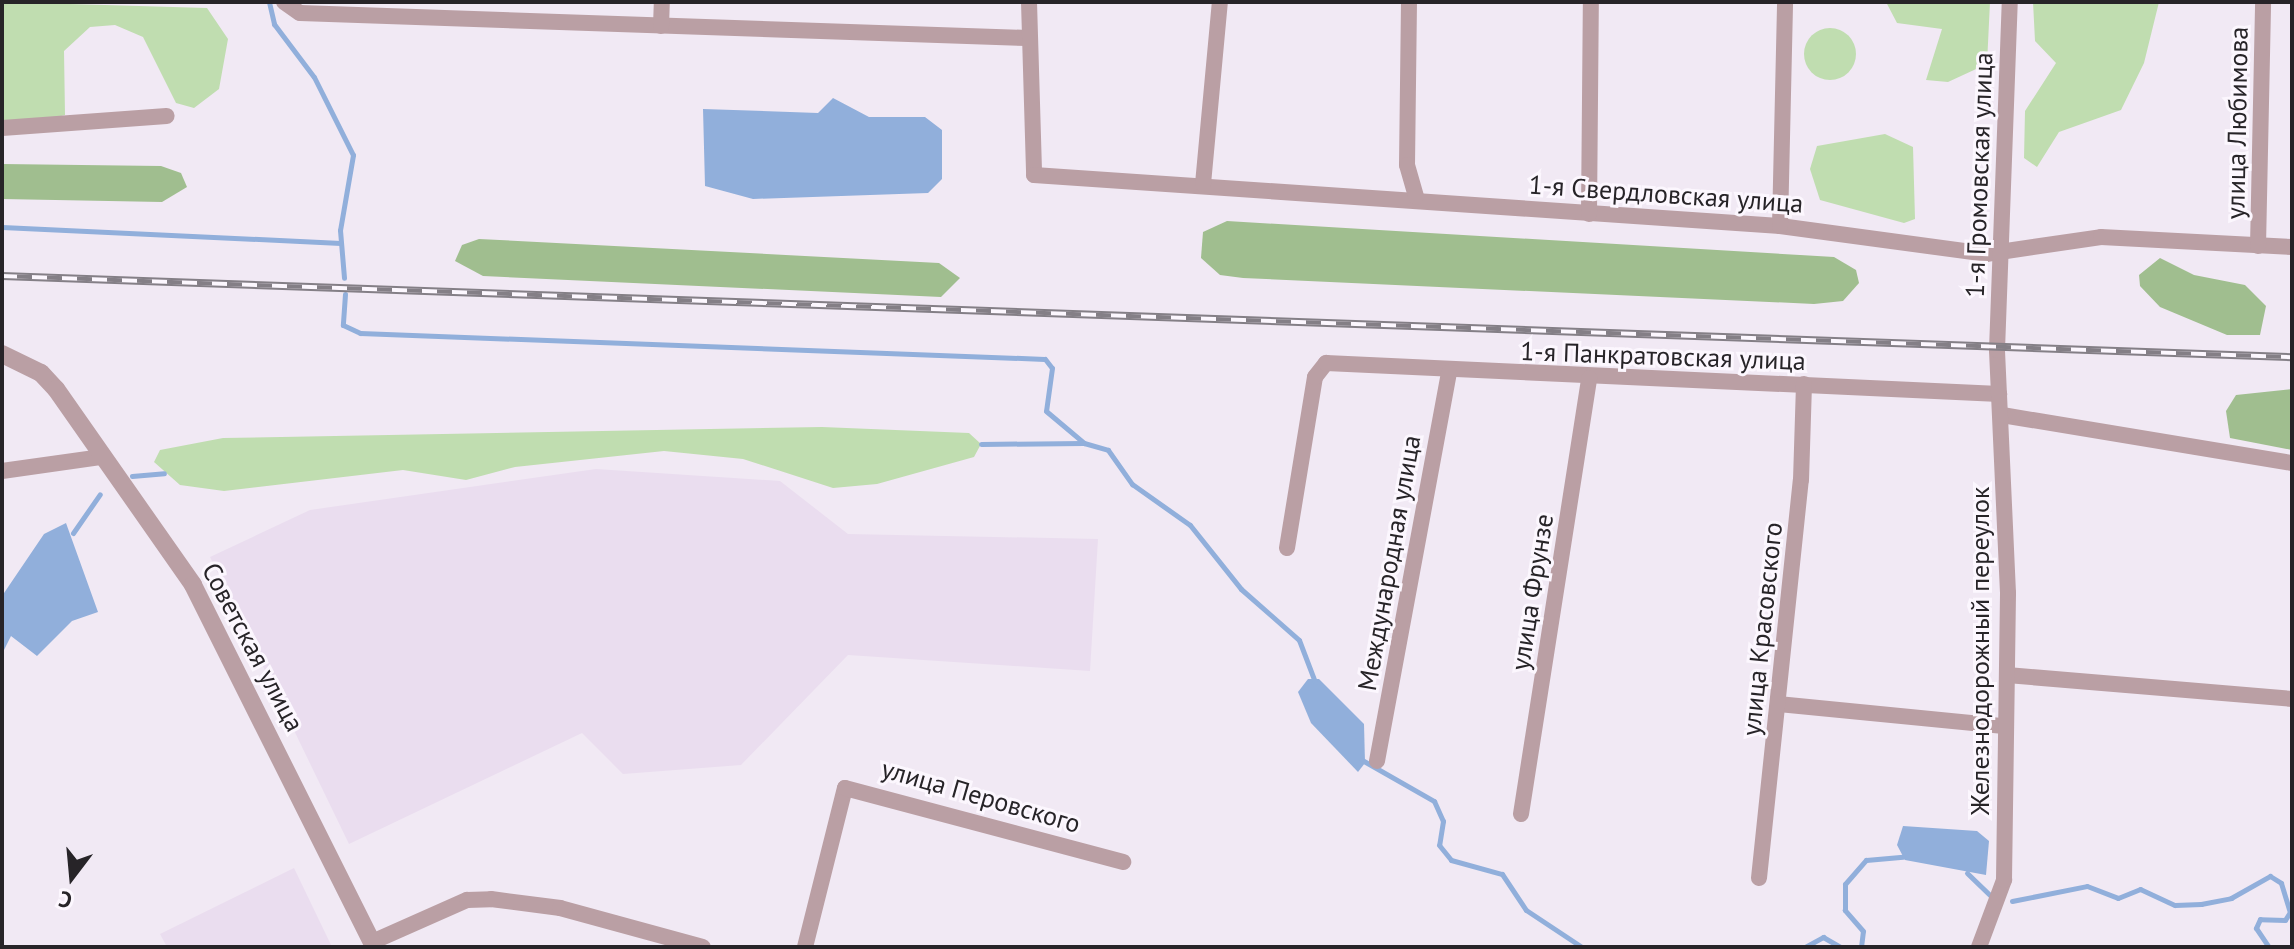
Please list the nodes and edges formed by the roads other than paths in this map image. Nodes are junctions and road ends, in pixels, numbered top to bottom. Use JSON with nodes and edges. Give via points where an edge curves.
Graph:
{"nodes":[{"id":1,"x":662,"y":2,"type":"edge"},
{"id":2,"x":1029,"y":2,"type":"edge"},
{"id":3,"x":1220,"y":2,"type":"edge"},
{"id":4,"x":1409,"y":2,"type":"edge"},
{"id":5,"x":1591,"y":2,"type":"edge"},
{"id":6,"x":1785,"y":2,"type":"edge"},
{"id":7,"x":2010,"y":2,"type":"edge"},
{"id":8,"x":2263,"y":2,"type":"edge"},
{"id":9,"x":286,"y":5,"type":"edge"},
{"id":10,"x":661,"y":26,"type":"junction"},
{"id":11,"x":1028,"y":38,"type":"junction"},
{"id":12,"x":167,"y":116,"type":"dead end"},
{"id":13,"x":2,"y":128,"type":"edge"},
{"id":14,"x":1203,"y":184,"type":"junction"},
{"id":15,"x":1416,"y":197,"type":"junction"},
{"id":16,"x":1589,"y":214,"type":"junction"},
{"id":17,"x":1780,"y":226,"type":"junction"},
{"id":18,"x":2258,"y":246,"type":"junction"},
{"id":19,"x":2292,"y":247,"type":"edge"},
{"id":20,"x":2003,"y":250,"type":"junction"},
{"id":21,"x":1997,"y":350,"type":"joint"},
{"id":22,"x":2,"y":354,"type":"edge"},
{"id":23,"x":1449,"y":373,"type":"junction"},
{"id":24,"x":1589,"y":378,"type":"junction"},
{"id":25,"x":1804,"y":384,"type":"junction"},
{"id":26,"x":1999,"y":394,"type":"junction"},
{"id":27,"x":2002,"y":415,"type":"junction"},
{"id":28,"x":102,"y":457,"type":"junction"},
{"id":29,"x":2292,"y":463,"type":"edge"},
{"id":30,"x":2,"y":471,"type":"edge"},
{"id":31,"x":1287,"y":548,"type":"dead end"},
{"id":32,"x":2007,"y":675,"type":"junction"},
{"id":33,"x":2292,"y":699,"type":"edge"},
{"id":34,"x":1778,"y":704,"type":"junction"},
{"id":35,"x":2004,"y":726,"type":"junction"},
{"id":36,"x":1377,"y":761,"type":"dead end"},
{"id":37,"x":1521,"y":814,"type":"dead end"},
{"id":38,"x":1123,"y":862,"type":"dead end"},
{"id":39,"x":1759,"y":878,"type":"dead end"},
{"id":40,"x":373,"y":944,"type":"edge"},
{"id":41,"x":703,"y":947,"type":"edge"},
{"id":42,"x":805,"y":947,"type":"edge"},
{"id":43,"x":1979,"y":947,"type":"edge"}],
"edges":[{"from":1,"to":10,"type":"street"},
{"from":2,"to":11,"type":"street"},
{"from":3,"to":14,"type":"street"},
{"from":4,"to":15,"type":"street","via":[[1407,165]]},
{"from":5,"to":16,"type":"street"},
{"from":6,"to":17,"type":"street"},
{"from":7,"to":20,"type":"street","name":"1-я Громовская улица"},
{"from":8,"to":18,"type":"street","name":"улица Любимова"},
{"from":9,"to":10,"type":"street"},
{"from":10,"to":11,"type":"street"},
{"from":11,"to":14,"type":"street","name":"1-я Свердловская улица","via":[[1034,175]]},
{"from":12,"to":13,"type":"street"},
{"from":14,"to":15,"type":"street","name":"1-я Свердловская улица"},
{"from":15,"to":16,"type":"street","name":"1-я Свердловская улица"},
{"from":16,"to":17,"type":"street","name":"1-я Свердловская улица"},
{"from":17,"to":20,"type":"street","name":"1-я Свердловская улица","via":[[1986,254]]},
{"from":18,"to":19,"type":"street","name":"1-я Свердловская улица"},
{"from":18,"to":20,"type":"street","name":"1-я Свердловская улица","via":[[2101,237]]},
{"from":20,"to":21,"type":"street","name":"1-я Громовская улица"},
{"from":21,"to":26,"type":"street","name":"Железнодорожный переулок"},
{"from":22,"to":28,"type":"street","name":"Советская улица","via":[[41,373]]},
{"from":23,"to":24,"type":"street","name":"1-я Панкратовская улица"},
{"from":23,"to":31,"type":"street","name":"1-я Панкратовская улица","via":[[1326,363],[1315,377]]},
{"from":23,"to":36,"type":"street","name":"Международная улица"},
{"from":24,"to":25,"type":"street","name":"1-я Панкратовская улица"},
{"from":24,"to":37,"type":"street","name":"улица Фрунзе"},
{"from":25,"to":26,"type":"street","name":"1-я Панкратовская улица"},
{"from":25,"to":34,"type":"street","name":"улица Красовского"},
{"from":26,"to":27,"type":"street","name":"Железнодорожный переулок"},
{"from":27,"to":29,"type":"street"},
{"from":27,"to":32,"type":"street","name":"Железнодорожный переулок"},
{"from":28,"to":30,"type":"street"},
{"from":28,"to":40,"type":"street","name":"Советская улица","via":[[193,585]]},
{"from":32,"to":33,"type":"street"},
{"from":32,"to":35,"type":"street","name":"Железнодорожный переулок"},
{"from":34,"to":35,"type":"street"},
{"from":34,"to":39,"type":"street","name":"улица Красовского"},
{"from":35,"to":43,"type":"street","name":"Железнодорожный переулок","via":[[2004,880]]},
{"from":38,"to":42,"type":"street","name":"улица Перовского","via":[[845,788]]},
{"from":40,"to":41,"type":"street","via":[[467,900],[491,899],[560,908]]}]}
